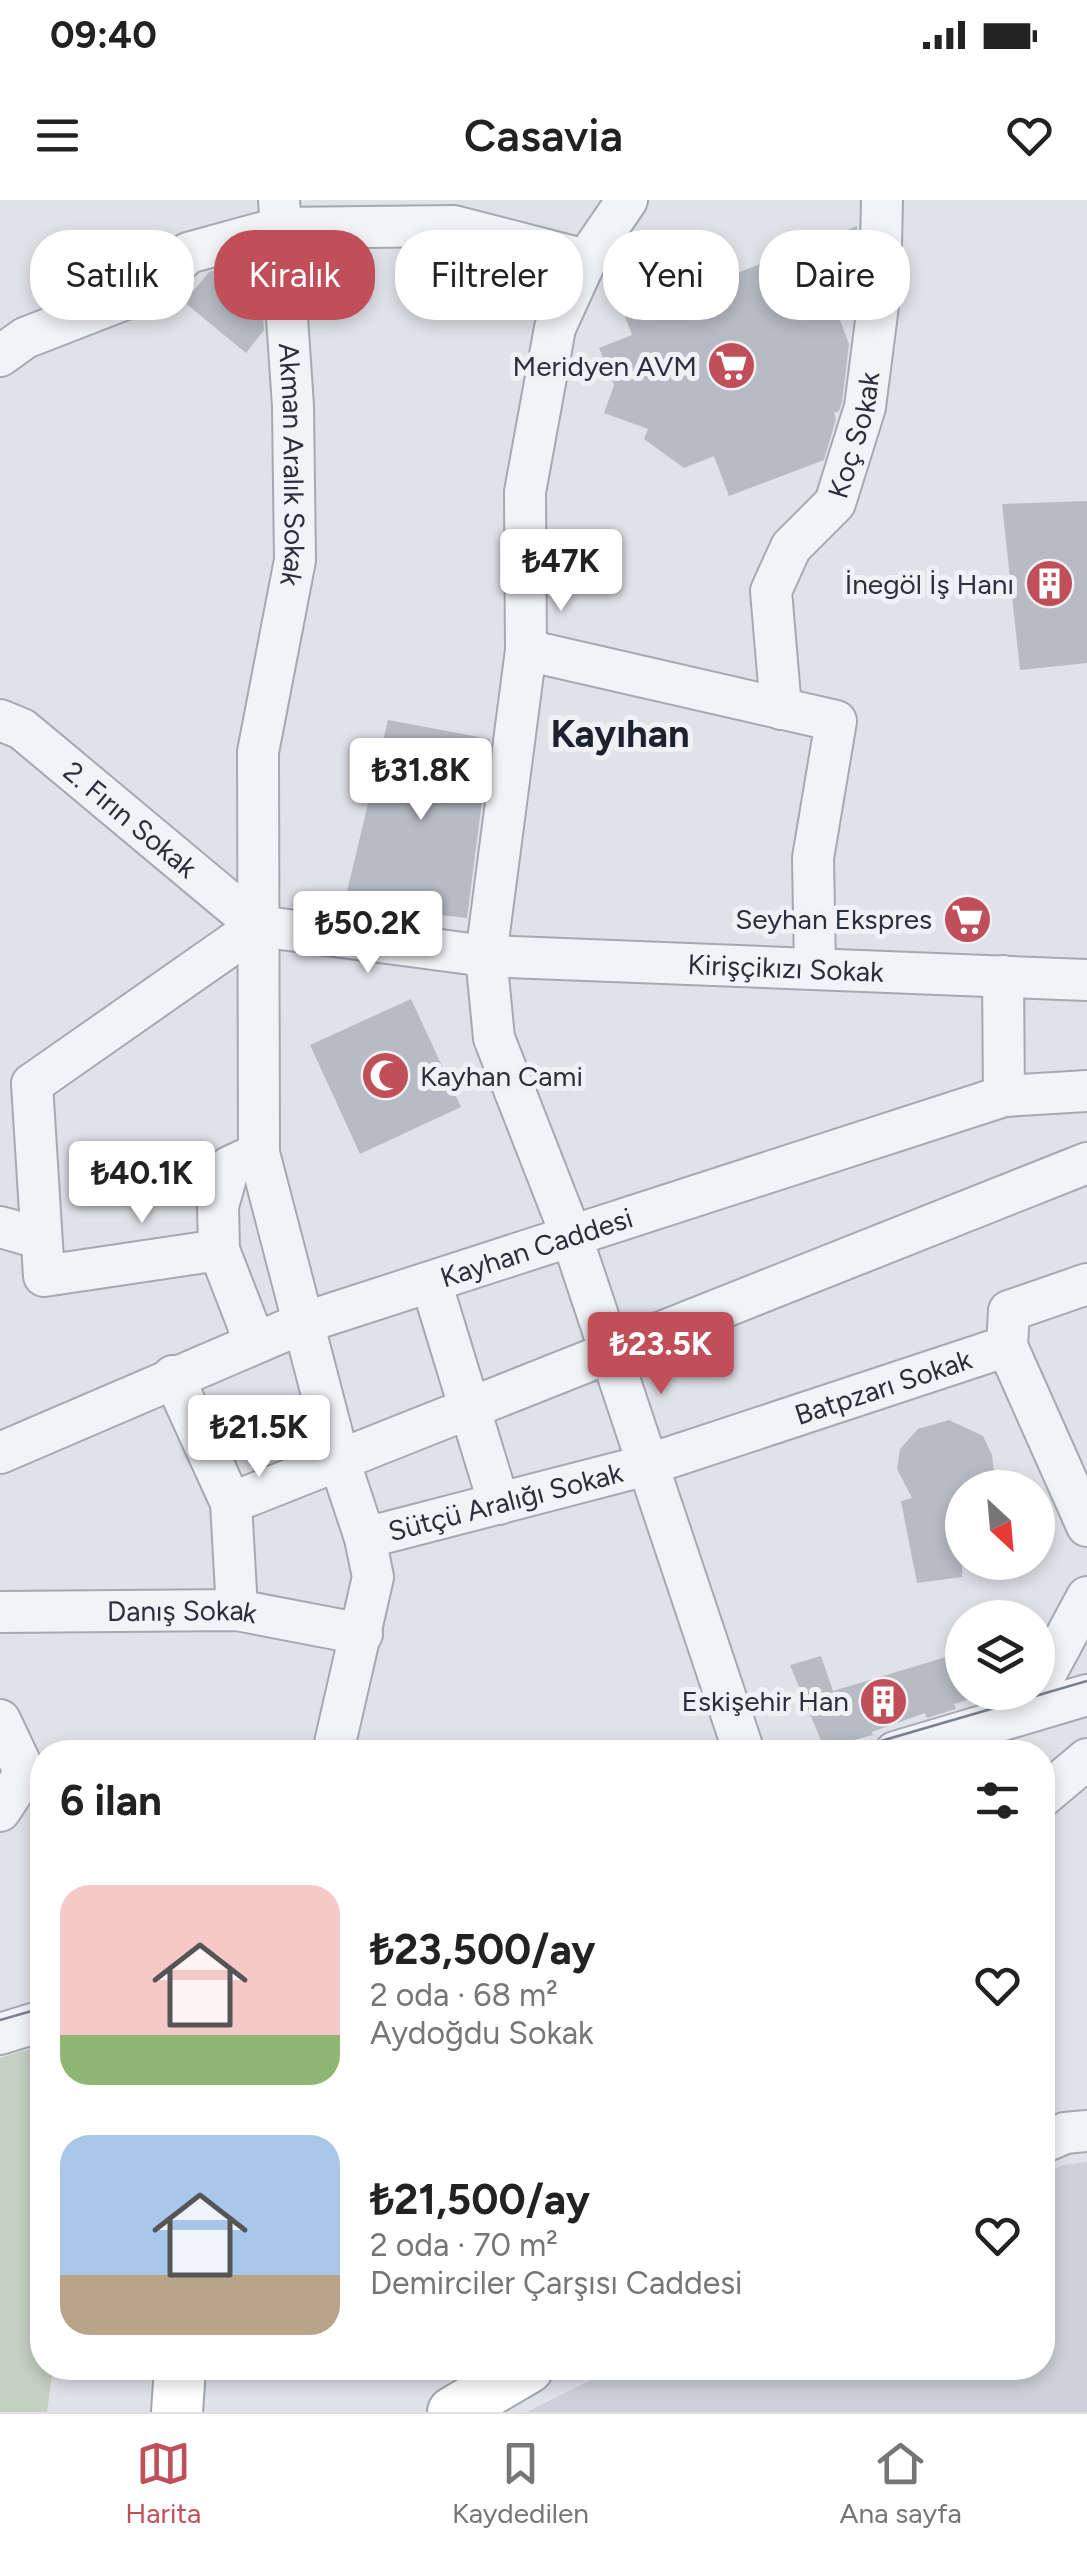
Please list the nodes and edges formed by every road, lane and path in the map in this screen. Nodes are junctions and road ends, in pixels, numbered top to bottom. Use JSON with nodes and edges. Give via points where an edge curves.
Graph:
{"nodes":[{"id":1,"x":627,"y":200,"type":"edge"},
{"id":2,"x":882,"y":200,"type":"edge"},
{"id":3,"x":279,"y":214,"type":"edge"},
{"id":4,"x":586,"y":260,"type":"junction"},
{"id":5,"x":0,"y":356,"type":"edge"},
{"id":6,"x":526,"y":650,"type":"junction"},
{"id":7,"x":781,"y":709,"type":"junction"},
{"id":8,"x":0,"y":720,"type":"edge"},
{"id":9,"x":258,"y":926,"type":"junction"},
{"id":10,"x":486,"y":956,"type":"junction"},
{"id":11,"x":814,"y":968,"type":"junction"},
{"id":12,"x":1003,"y":976,"type":"junction"},
{"id":13,"x":1087,"y":980,"type":"edge"},
{"id":14,"x":16,"y":1081,"type":"edge"},
{"id":15,"x":1087,"y":1091,"type":"edge"},
{"id":16,"x":1004,"y":1096,"type":"junction"},
{"id":17,"x":259,"y":1153,"type":"junction"},
{"id":18,"x":1087,"y":1162,"type":"edge"},
{"id":19,"x":0,"y":1227,"type":"edge"},
{"id":20,"x":570,"y":1236,"type":"junction"},
{"id":21,"x":39,"y":1238,"type":"junction"},
{"id":22,"x":218,"y":1250,"type":"junction"},
{"id":23,"x":430,"y":1282,"type":"junction"},
{"id":24,"x":1087,"y":1284,"type":"edge"},
{"id":25,"x":303,"y":1323,"type":"junction"},
{"id":26,"x":254,"y":1342,"type":"junction"},
{"id":27,"x":1007,"y":1346,"type":"junction"},
{"id":28,"x":608,"y":1352,"type":"junction"},
{"id":29,"x":173,"y":1376,"type":"junction"},
{"id":30,"x":468,"y":1408,"type":"junction"},
{"id":31,"x":0,"y":1453,"type":"edge"},
{"id":32,"x":338,"y":1460,"type":"junction"},
{"id":33,"x":647,"y":1465,"type":"junction"},
{"id":34,"x":231,"y":1503,"type":"junction"},
{"id":35,"x":498,"y":1504,"type":"junction"},
{"id":36,"x":1087,"y":1526,"type":"edge"},
{"id":37,"x":365,"y":1538,"type":"junction"},
{"id":38,"x":1087,"y":1597,"type":"edge"},
{"id":39,"x":236,"y":1610,"type":"junction"},
{"id":40,"x":0,"y":1612,"type":"edge"},
{"id":41,"x":362,"y":1634,"type":"junction"},
{"id":42,"x":1055,"y":1655,"type":"edge"},
{"id":43,"x":1087,"y":1694,"type":"edge"},
{"id":44,"x":1055,"y":1696,"type":"edge"},
{"id":45,"x":1001,"y":1710,"type":"edge"},
{"id":46,"x":0,"y":1720,"type":"edge"},
{"id":47,"x":336,"y":1740,"type":"edge"},
{"id":48,"x":740,"y":1740,"type":"edge"},
{"id":49,"x":925,"y":1740,"type":"edge"},
{"id":50,"x":1087,"y":1759,"type":"edge"},
{"id":51,"x":1055,"y":1786,"type":"edge"},
{"id":52,"x":0,"y":1812,"type":"edge"},
{"id":53,"x":30,"y":2025,"type":"edge"},
{"id":54,"x":0,"y":2034,"type":"edge"},
{"id":55,"x":179,"y":2380,"type":"edge"},
{"id":56,"x":508,"y":2380,"type":"edge"},
{"id":57,"x":177,"y":2412,"type":"edge"},
{"id":58,"x":453,"y":2412,"type":"edge"}],
"edges":[{"from":1,"to":4,"type":"street"},
{"from":2,"to":7,"type":"street","name":"Koç Sokak","via":[[880,290],[864,407],[835,503],[791,547],[771,591]]},
{"from":3,"to":4,"type":"street","via":[[454,226]]},
{"from":3,"to":5,"type":"street","via":[[188,253],[151,289],[26,338]]},
{"from":3,"to":9,"type":"street","name":"Akman Aralık Sokak","via":[[293,406],[295,560],[258,752]]},
{"from":4,"to":6,"type":"street","via":[[554,328],[525,492]]},
{"from":6,"to":7,"type":"street"},
{"from":6,"to":10,"type":"street"},
{"from":7,"to":11,"type":"street","via":[[836,721],[813,858]]},
{"from":8,"to":9,"type":"street","name":"2. Fırın Sokak","via":[[22,730]]},
{"from":9,"to":10,"type":"street","name":"Kirişçikızı Sokak"},
{"from":9,"to":14,"type":"street"},
{"from":9,"to":17,"type":"street","name":"Akman Aralık Sokak"},
{"from":10,"to":11,"type":"street","name":"Kirişçikızı Sokak"},
{"from":10,"to":20,"type":"street","via":[[494,1038]]},
{"from":11,"to":12,"type":"street","name":"Kirişçikızı Sokak"},
{"from":12,"to":13,"type":"street","name":"Kirişçikızı Sokak"},
{"from":12,"to":16,"type":"street"},
{"from":14,"to":21,"type":"street"},
{"from":15,"to":16,"type":"street","name":"Kayhan Caddesi"},
{"from":16,"to":20,"type":"street","name":"Kayhan Caddesi"},
{"from":17,"to":22,"type":"street","via":[[229,1167],[218,1206]]},
{"from":17,"to":25,"type":"street","name":"Akman Aralık Sokak"},
{"from":18,"to":28,"type":"street"},
{"from":19,"to":21,"type":"street"},
{"from":20,"to":23,"type":"street","name":"Kayhan Caddesi"},
{"from":20,"to":28,"type":"street"},
{"from":21,"to":22,"type":"street","via":[[44,1276]]},
{"from":22,"to":26,"type":"street"},
{"from":23,"to":25,"type":"street","name":"Kayhan Caddesi"},
{"from":23,"to":30,"type":"street"},
{"from":24,"to":27,"type":"street","via":[[1009,1312]]},
{"from":25,"to":26,"type":"street","name":"Kayhan Caddesi"},
{"from":25,"to":32,"type":"street","name":"Akman Aralık Sokak"},
{"from":26,"to":29,"type":"street","name":"Kayhan Caddesi"},
{"from":27,"to":33,"type":"street","name":"Batpzarı Sokak"},
{"from":27,"to":36,"type":"street"},
{"from":28,"to":30,"type":"street"},
{"from":28,"to":33,"type":"street"},
{"from":29,"to":31,"type":"street","name":"Kayhan Caddesi"},
{"from":29,"to":34,"type":"street"},
{"from":30,"to":32,"type":"street"},
{"from":30,"to":35,"type":"street"},
{"from":32,"to":34,"type":"street"},
{"from":32,"to":37,"type":"street","name":"Akman Aralık Sokak"},
{"from":33,"to":35,"type":"street","name":"Sütçü Aralığı Sokak"},
{"from":33,"to":48,"type":"street"},
{"from":34,"to":39,"type":"street"},
{"from":35,"to":37,"type":"street","name":"Sütçü Aralığı Sokak"},
{"from":37,"to":41,"type":"street","name":"Akman Aralık Sokak","via":[[373,1577]]},
{"from":38,"to":42,"type":"street"},
{"from":39,"to":40,"type":"street","name":"Danış Sokak"},
{"from":39,"to":41,"type":"street","name":"Danış Sokak"},
{"from":41,"to":47,"type":"street","name":"Akman Aralık Sokak"},
{"from":43,"to":44,"type":"street"},
{"from":45,"to":49,"type":"street"},
{"from":46,"to":52,"type":"street","via":[[25,1773]]},
{"from":50,"to":51,"type":"street"},
{"from":53,"to":54,"type":"street"},
{"from":55,"to":57,"type":"main road"},
{"from":56,"to":58,"type":"main road"}]}
